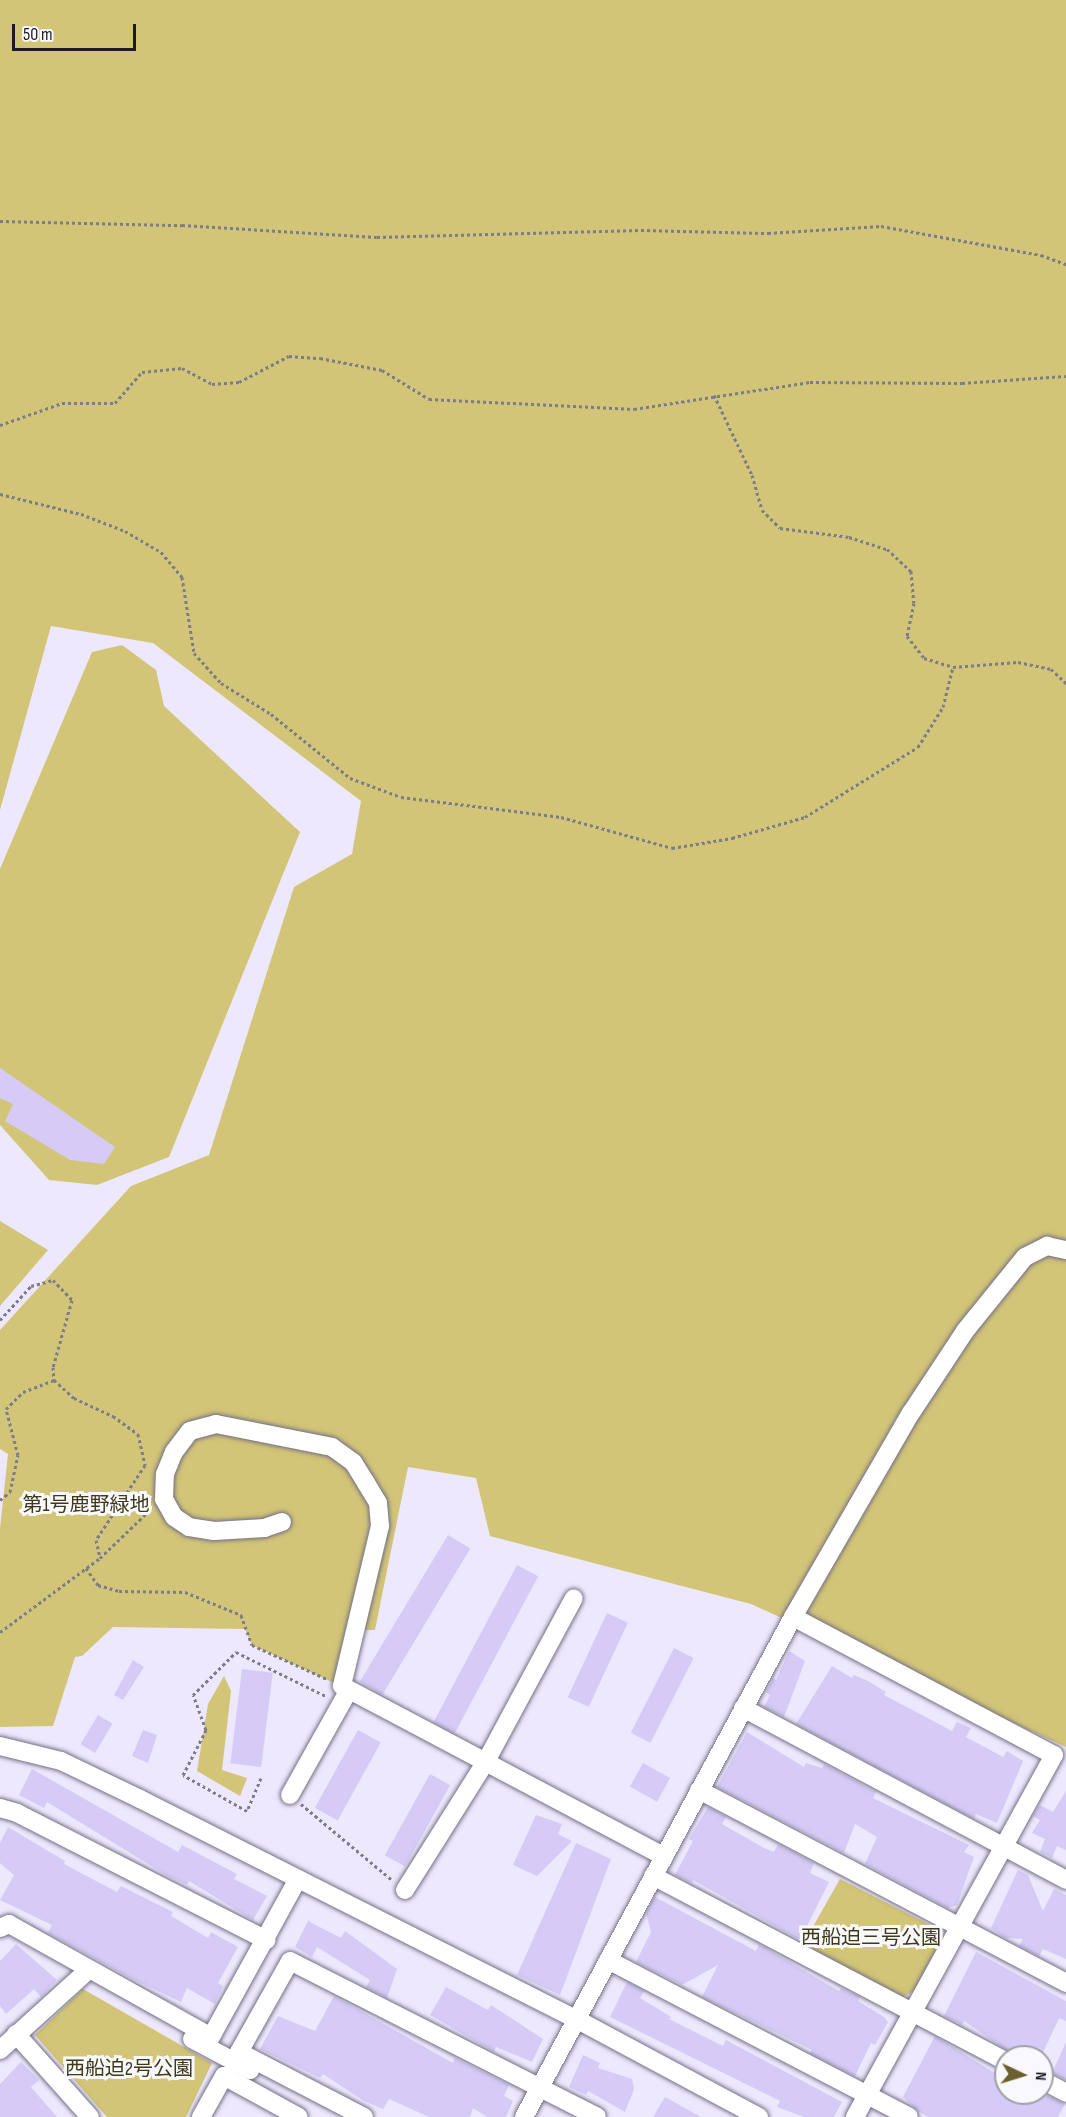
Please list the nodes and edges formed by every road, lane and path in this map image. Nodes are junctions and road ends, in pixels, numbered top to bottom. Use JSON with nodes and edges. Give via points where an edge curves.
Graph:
{"nodes":[{"id":1,"x":0,"y":221,"type":"edge"},
{"id":2,"x":1066,"y":264,"type":"edge"},
{"id":3,"x":1066,"y":376,"type":"edge"},
{"id":4,"x":714,"y":395,"type":"junction"},
{"id":5,"x":0,"y":425,"type":"edge"},
{"id":6,"x":0,"y":494,"type":"edge"},
{"id":7,"x":952,"y":667,"type":"junction"},
{"id":8,"x":1066,"y":683,"type":"edge"},
{"id":9,"x":1066,"y":1250,"type":"edge"},
{"id":10,"x":0,"y":1320,"type":"edge"},
{"id":11,"x":54,"y":1380,"type":"junction"},
{"id":12,"x":164,"y":1499,"type":"junction"},
{"id":13,"x":0,"y":1500,"type":"edge"},
{"id":14,"x":282,"y":1522,"type":"dead end"},
{"id":15,"x":100,"y":1557,"type":"junction"},
{"id":16,"x":86,"y":1568,"type":"junction"},
{"id":17,"x":574,"y":1598,"type":"dead end"},
{"id":18,"x":793,"y":1617,"type":"junction"},
{"id":19,"x":0,"y":1632,"type":"edge"},
{"id":20,"x":346,"y":1688,"type":"junction"},
{"id":21,"x":326,"y":1696,"type":"dead end"},
{"id":22,"x":743,"y":1708,"type":"junction"},
{"id":23,"x":0,"y":1746,"type":"edge"},
{"id":24,"x":485,"y":1763,"type":"junction"},
{"id":25,"x":261,"y":1778,"type":"dead end"},
{"id":26,"x":699,"y":1790,"type":"junction"},
{"id":27,"x":290,"y":1795,"type":"joint"},
{"id":28,"x":0,"y":1808,"type":"edge"},
{"id":29,"x":1002,"y":1845,"type":"junction"},
{"id":30,"x":663,"y":1856,"type":"junction"},
{"id":31,"x":653,"y":1876,"type":"junction"},
{"id":32,"x":298,"y":1879,"type":"junction"},
{"id":33,"x":1066,"y":1880,"type":"edge"},
{"id":34,"x":405,"y":1890,"type":"joint"},
{"id":35,"x":0,"y":1928,"type":"edge"},
{"id":36,"x":956,"y":1928,"type":"junction"},
{"id":37,"x":266,"y":1940,"type":"junction"},
{"id":38,"x":608,"y":1960,"type":"junction"},
{"id":39,"x":89,"y":1978,"type":"junction"},
{"id":40,"x":1066,"y":1983,"type":"edge"},
{"id":41,"x":911,"y":2012,"type":"junction"},
{"id":42,"x":576,"y":2019,"type":"junction"},
{"id":43,"x":16,"y":2034,"type":"junction"},
{"id":44,"x":0,"y":2050,"type":"edge"},
{"id":45,"x":994,"y":2055,"type":"edge"},
{"id":46,"x":540,"y":2087,"type":"junction"},
{"id":47,"x":866,"y":2095,"type":"junction"},
{"id":48,"x":90,"y":2117,"type":"edge"},
{"id":49,"x":201,"y":2117,"type":"edge"},
{"id":50,"x":299,"y":2117,"type":"edge"},
{"id":51,"x":339,"y":2117,"type":"edge"},
{"id":52,"x":364,"y":2117,"type":"edge"},
{"id":53,"x":524,"y":2117,"type":"edge"},
{"id":54,"x":597,"y":2117,"type":"edge"},
{"id":55,"x":759,"y":2117,"type":"edge"},
{"id":56,"x":855,"y":2117,"type":"edge"},
{"id":57,"x":909,"y":2117,"type":"edge"}],
"edges":[{"from":1,"to":2,"type":"path","via":[[182,225],[377,237],[641,230],[768,233],[881,226],[1041,255]]},
{"from":3,"to":4,"type":"path","via":[[962,382],[810,382]]},
{"from":4,"to":5,"type":"path","via":[[634,409],[429,399],[382,369],[289,356],[239,382],[212,384],[182,368],[142,372],[115,403],[62,403]]},
{"from":4,"to":7,"type":"path","via":[[752,475],[762,510],[780,528],[849,537],[887,549],[911,571],[914,603],[907,636],[924,658]]},
{"from":6,"to":7,"type":"path","via":[[81,514],[125,531],[161,552],[182,577],[194,653],[222,683],[271,714],[350,778],[401,797],[561,817],[672,848],[732,838],[805,817],[918,747],[943,707]]},
{"from":7,"to":8,"type":"path","via":[[1018,662],[1051,669]]},
{"from":9,"to":18,"type":"street","via":[[1047,1246],[1025,1257],[965,1331],[911,1413]]},
{"from":10,"to":11,"type":"path","via":[[31,1286],[53,1280],[72,1300],[53,1367]]},
{"from":11,"to":13,"type":"path","via":[[23,1392],[6,1409],[18,1455],[9,1492]]},
{"from":11,"to":15,"type":"path","via":[[74,1398],[113,1416],[138,1434],[145,1465],[96,1540]]},
{"from":12,"to":14,"type":"street","via":[[174,1517],[189,1527],[240,1531]]},
{"from":12,"to":15,"type":"path"},
{"from":12,"to":20,"type":"street","via":[[165,1474],[174,1452],[190,1431],[216,1424],[332,1447],[353,1462],[378,1503],[380,1526]]},
{"from":15,"to":16,"type":"path"},
{"from":16,"to":19,"type":"path"},
{"from":16,"to":20,"type":"path","via":[[98,1585],[119,1591],[185,1592],[241,1615],[252,1645]]},
{"from":17,"to":24,"type":"street"},
{"from":18,"to":22,"type":"street"},
{"from":18,"to":29,"type":"street","via":[[1054,1755]]},
{"from":20,"to":24,"type":"street"},
{"from":20,"to":27,"type":"street"},
{"from":21,"to":25,"type":"path","via":[[236,1652],[193,1695],[206,1730],[183,1775],[247,1811]]},
{"from":22,"to":26,"type":"street"},
{"from":22,"to":29,"type":"street"},
{"from":23,"to":32,"type":"street","via":[[61,1761]]},
{"from":24,"to":30,"type":"street"},
{"from":24,"to":34,"type":"street"},
{"from":26,"to":30,"type":"street"},
{"from":26,"to":36,"type":"street"},
{"from":27,"to":34,"type":"path"},
{"from":28,"to":37,"type":"street","via":[[17,1813]]},
{"from":29,"to":33,"type":"street"},
{"from":29,"to":36,"type":"street"},
{"from":30,"to":31,"type":"street"},
{"from":31,"to":38,"type":"street"},
{"from":31,"to":41,"type":"street"},
{"from":32,"to":37,"type":"street"},
{"from":32,"to":42,"type":"street"},
{"from":35,"to":39,"type":"street","via":[[9,1924]]},
{"from":36,"to":40,"type":"street"},
{"from":36,"to":41,"type":"street"},
{"from":37,"to":39,"type":"street","via":[[211,2037]]},
{"from":38,"to":42,"type":"street"},
{"from":38,"to":47,"type":"street"},
{"from":39,"to":43,"type":"street"},
{"from":39,"to":51,"type":"street"},
{"from":41,"to":45,"type":"street"},
{"from":41,"to":47,"type":"street"},
{"from":42,"to":46,"type":"street"},
{"from":42,"to":55,"type":"street"},
{"from":43,"to":44,"type":"street"},
{"from":43,"to":48,"type":"street"},
{"from":46,"to":52,"type":"street","via":[[290,1961],[239,2052]]},
{"from":46,"to":53,"type":"street"},
{"from":46,"to":54,"type":"street"},
{"from":47,"to":56,"type":"street"},
{"from":47,"to":57,"type":"street"},
{"from":49,"to":50,"type":"street","via":[[224,2076]]}]}
